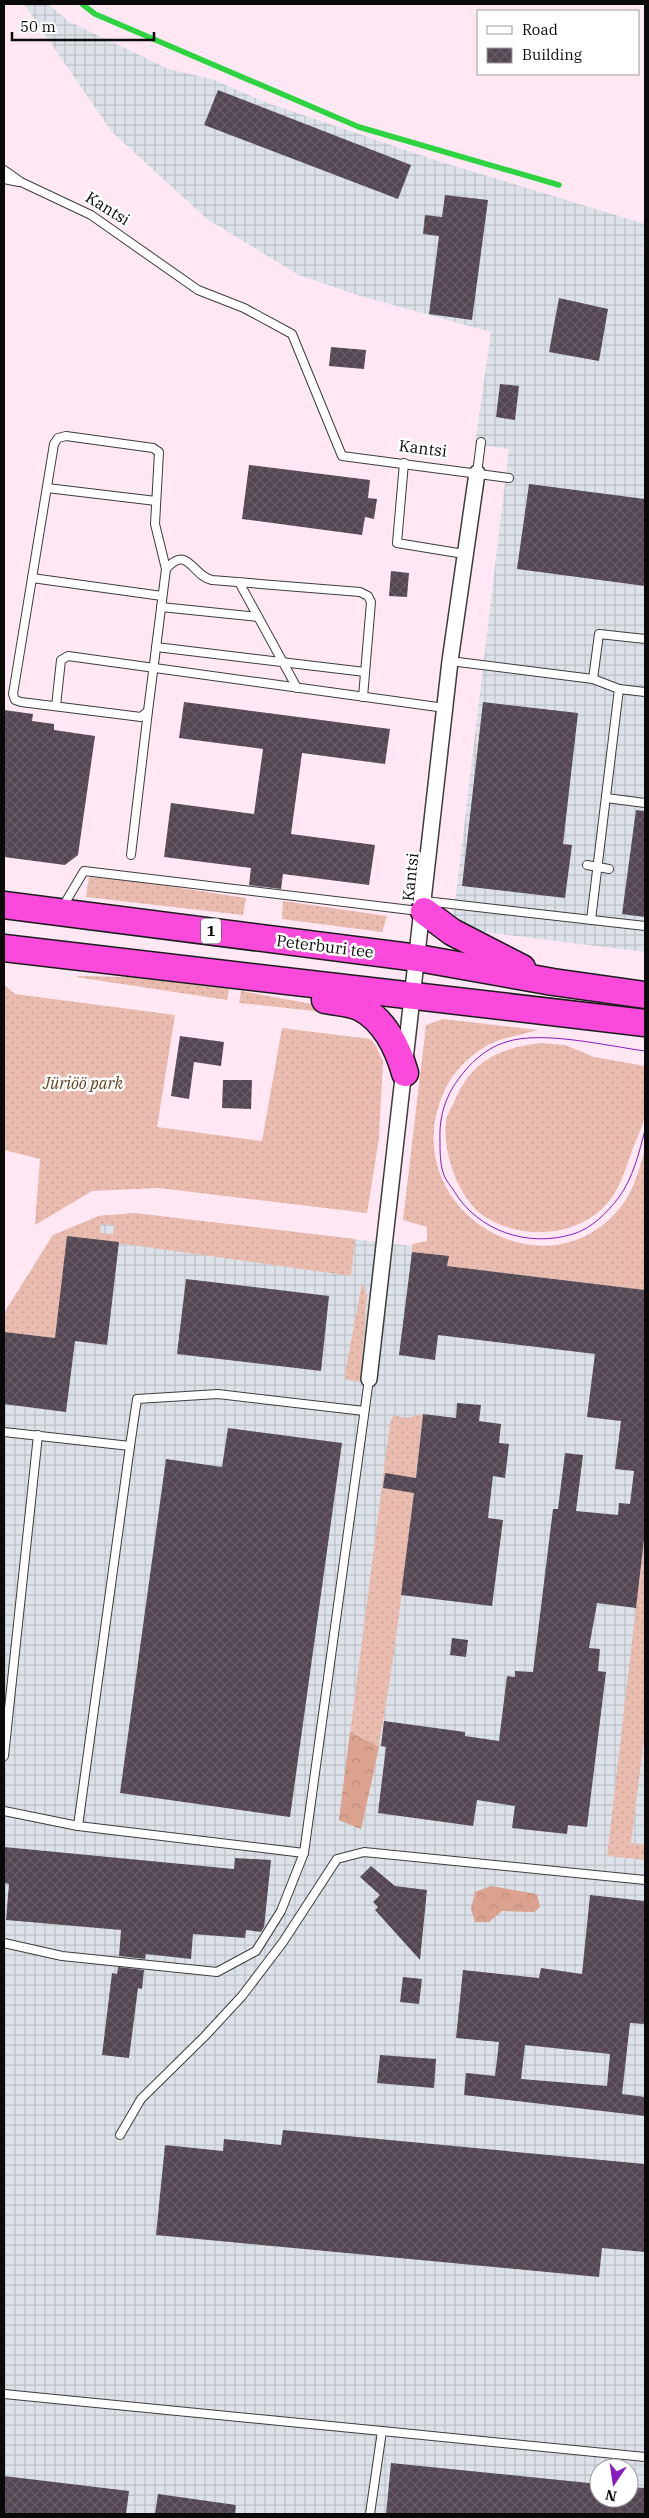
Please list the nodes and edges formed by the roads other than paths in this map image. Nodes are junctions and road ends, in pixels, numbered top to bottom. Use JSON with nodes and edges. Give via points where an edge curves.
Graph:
{"nodes":[{"id":1,"x":4,"y":170,"type":"edge"},
{"id":2,"x":4,"y":179,"type":"edge"},
{"id":3,"x":20,"y":182,"type":"junction"},
{"id":4,"x":481,"y":442,"type":"dead end"},
{"id":5,"x":404,"y":464,"type":"junction"},
{"id":6,"x":476,"y":473,"type":"junction"},
{"id":7,"x":509,"y":478,"type":"dead end"},
{"id":8,"x":47,"y":488,"type":"junction"},
{"id":9,"x":156,"y":501,"type":"junction"},
{"id":10,"x":464,"y":554,"type":"junction"},
{"id":11,"x":166,"y":568,"type":"junction"},
{"id":12,"x":32,"y":578,"type":"junction"},
{"id":13,"x":239,"y":582,"type":"junction"},
{"id":14,"x":162,"y":596,"type":"junction"},
{"id":15,"x":161,"y":607,"type":"junction"},
{"id":16,"x":258,"y":617,"type":"junction"},
{"id":17,"x":645,"y":639,"type":"edge"},
{"id":18,"x":156,"y":647,"type":"junction"},
{"id":19,"x":450,"y":661,"type":"junction"},
{"id":20,"x":283,"y":662,"type":"junction"},
{"id":21,"x":153,"y":668,"type":"junction"},
{"id":22,"x":365,"y":672,"type":"junction"},
{"id":23,"x":593,"y":679,"type":"junction"},
{"id":24,"x":297,"y":688,"type":"junction"},
{"id":25,"x":619,"y":689,"type":"junction"},
{"id":26,"x":645,"y":692,"type":"edge"},
{"id":27,"x":363,"y":697,"type":"junction"},
{"id":28,"x":56,"y":706,"type":"junction"},
{"id":29,"x":445,"y":708,"type":"junction"},
{"id":30,"x":148,"y":711,"type":"junction"},
{"id":31,"x":606,"y":798,"type":"junction"},
{"id":32,"x":645,"y":803,"type":"edge"},
{"id":33,"x":131,"y":854,"type":"dead end"},
{"id":34,"x":587,"y":865,"type":"dead end"},
{"id":35,"x":598,"y":868,"type":"junction"},
{"id":36,"x":610,"y":869,"type":"dead end"},
{"id":37,"x":4,"y":905,"type":"edge"},
{"id":38,"x":424,"y":906,"type":"junction"},
{"id":39,"x":60,"y":912,"type":"junction"},
{"id":40,"x":591,"y":920,"type":"junction"},
{"id":41,"x":645,"y":926,"type":"edge"},
{"id":42,"x":4,"y":948,"type":"edge"},
{"id":43,"x":418,"y":958,"type":"junction"},
{"id":44,"x":235,"y":975,"type":"junction"},
{"id":45,"x":552,"y":982,"type":"junction"},
{"id":46,"x":645,"y":995,"type":"edge"},
{"id":47,"x":414,"y":996,"type":"junction"},
{"id":48,"x":645,"y":1023,"type":"edge"},
{"id":49,"x":405,"y":1073,"type":"junction"},
{"id":50,"x":369,"y":1379,"type":"joint"},
{"id":51,"x":364,"y":1411,"type":"junction"},
{"id":52,"x":4,"y":1432,"type":"edge"},
{"id":53,"x":38,"y":1436,"type":"junction"},
{"id":54,"x":130,"y":1446,"type":"junction"},
{"id":55,"x":4,"y":1756,"type":"edge"},
{"id":56,"x":4,"y":1811,"type":"edge"},
{"id":57,"x":78,"y":1826,"type":"junction"},
{"id":58,"x":304,"y":1853,"type":"junction"},
{"id":59,"x":645,"y":1880,"type":"edge"},
{"id":60,"x":4,"y":1943,"type":"edge"},
{"id":61,"x":120,"y":2134,"type":"dead end"},
{"id":62,"x":4,"y":2394,"type":"edge"},
{"id":63,"x":382,"y":2431,"type":"junction"},
{"id":64,"x":645,"y":2457,"type":"edge"},
{"id":65,"x":370,"y":2514,"type":"edge"}],
"edges":[{"from":1,"to":3,"type":"lane","name":"Kantsi"},
{"from":2,"to":3,"type":"lane"},
{"from":3,"to":5,"type":"lane","name":"Kantsi","via":[[91,215],[198,290],[244,308],[292,334],[342,456]]},
{"from":4,"to":6,"type":"lane"},
{"from":5,"to":6,"type":"lane","name":"Kantsi"},
{"from":5,"to":10,"type":"lane","via":[[397,543]]},
{"from":6,"to":7,"type":"lane"},
{"from":6,"to":10,"type":"street","name":"Kantsi"},
{"from":8,"to":9,"type":"lane"},
{"from":8,"to":9,"type":"lane","via":[[54,444],[58,438],[66,436],[153,448],[159,452]]},
{"from":8,"to":12,"type":"lane"},
{"from":9,"to":11,"type":"lane","via":[[155,533]]},
{"from":10,"to":19,"type":"street","name":"Kantsi"},
{"from":11,"to":13,"type":"lane","via":[[173,561],[188,560],[205,579]]},
{"from":11,"to":14,"type":"lane"},
{"from":12,"to":14,"type":"lane"},
{"from":12,"to":28,"type":"lane","via":[[13,694],[15,700],[21,702]]},
{"from":13,"to":16,"type":"lane"},
{"from":13,"to":22,"type":"lane","via":[[360,592],[368,596],[371,602]]},
{"from":14,"to":15,"type":"lane"},
{"from":15,"to":16,"type":"lane"},
{"from":15,"to":18,"type":"lane"},
{"from":16,"to":20,"type":"lane"},
{"from":17,"to":23,"type":"lane","via":[[599,634]]},
{"from":18,"to":20,"type":"lane"},
{"from":18,"to":21,"type":"lane"},
{"from":19,"to":23,"type":"lane"},
{"from":19,"to":29,"type":"street","name":"Kantsi"},
{"from":20,"to":22,"type":"lane"},
{"from":20,"to":24,"type":"lane"},
{"from":21,"to":24,"type":"lane"},
{"from":21,"to":28,"type":"lane","via":[[64,656],[60,660]]},
{"from":21,"to":30,"type":"lane"},
{"from":22,"to":27,"type":"lane"},
{"from":23,"to":25,"type":"lane"},
{"from":24,"to":27,"type":"lane"},
{"from":25,"to":26,"type":"lane"},
{"from":25,"to":31,"type":"lane"},
{"from":27,"to":29,"type":"lane"},
{"from":28,"to":30,"type":"lane","via":[[141,717]]},
{"from":29,"to":38,"type":"street","name":"Kantsi"},
{"from":30,"to":33,"type":"lane"},
{"from":31,"to":32,"type":"lane"},
{"from":31,"to":35,"type":"lane"},
{"from":34,"to":35,"type":"lane"},
{"from":35,"to":36,"type":"lane"},
{"from":35,"to":40,"type":"lane"},
{"from":37,"to":39,"type":"highway","name":"Peterburi tee","number":"1"},
{"from":38,"to":39,"type":"lane","via":[[84,871]]},
{"from":38,"to":40,"type":"lane"},
{"from":38,"to":43,"type":"street","name":"Kantsi"},
{"from":38,"to":45,"type":"highway","via":[[452,932]]},
{"from":39,"to":43,"type":"highway","name":"Peterburi tee","number":"1"},
{"from":40,"to":41,"type":"lane"},
{"from":42,"to":44,"type":"highway"},
{"from":43,"to":45,"type":"highway","name":"Peterburi tee","number":"1"},
{"from":43,"to":47,"type":"street","name":"Kantsi"},
{"from":44,"to":47,"type":"highway"},
{"from":44,"to":49,"type":"highway","via":[[308,997],[359,1007],[390,1037]]},
{"from":45,"to":46,"type":"highway","name":"Peterburi tee","number":"1"},
{"from":47,"to":48,"type":"highway"},
{"from":47,"to":49,"type":"street","name":"Kantsi"},
{"from":49,"to":50,"type":"street","name":"Kantsi"},
{"from":50,"to":51,"type":"lane"},
{"from":51,"to":54,"type":"lane","via":[[218,1394],[137,1399]]},
{"from":51,"to":58,"type":"lane"},
{"from":52,"to":53,"type":"lane"},
{"from":53,"to":54,"type":"lane"},
{"from":53,"to":55,"type":"lane"},
{"from":54,"to":57,"type":"lane"},
{"from":56,"to":57,"type":"lane"},
{"from":57,"to":58,"type":"lane"},
{"from":58,"to":60,"type":"lane","via":[[281,1911],[256,1952],[217,1972],[62,1956]]},
{"from":59,"to":61,"type":"lane","via":[[364,1852],[337,1859],[283,1942],[242,1996],[141,2100]]},
{"from":62,"to":63,"type":"lane"},
{"from":63,"to":64,"type":"lane"},
{"from":63,"to":65,"type":"lane"}]}
